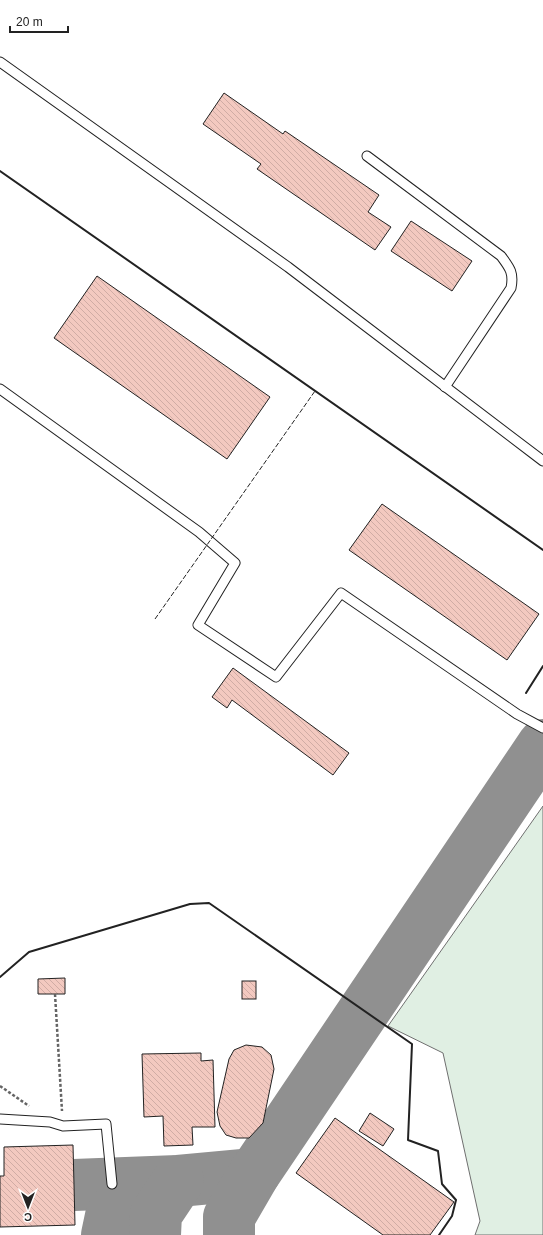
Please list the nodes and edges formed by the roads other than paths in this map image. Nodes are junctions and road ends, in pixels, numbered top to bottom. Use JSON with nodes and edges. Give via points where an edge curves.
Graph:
{"nodes":[{"id":1,"x":0,"y":62,"type":"edge"},
{"id":2,"x":367,"y":156,"type":"dead end"},
{"id":3,"x":445,"y":387,"type":"junction"},
{"id":4,"x":0,"y":389,"type":"edge"},
{"id":5,"x":543,"y":461,"type":"edge"},
{"id":6,"x":543,"y":728,"type":"edge"},
{"id":7,"x":0,"y":1119,"type":"edge"},
{"id":8,"x":112,"y":1184,"type":"dead end"}],
"edges":[{"from":1,"to":3,"type":"lane","via":[[288,267]]},
{"from":2,"to":3,"type":"lane","via":[[501,256],[510,268],[513,279],[511,288]]},
{"from":3,"to":5,"type":"lane"},
{"from":4,"to":6,"type":"lane","via":[[199,532],[235,563],[198,625],[276,677],[341,593],[516,714]]},
{"from":7,"to":8,"type":"lane","via":[[50,1122],[63,1126],[106,1124]]}]}
